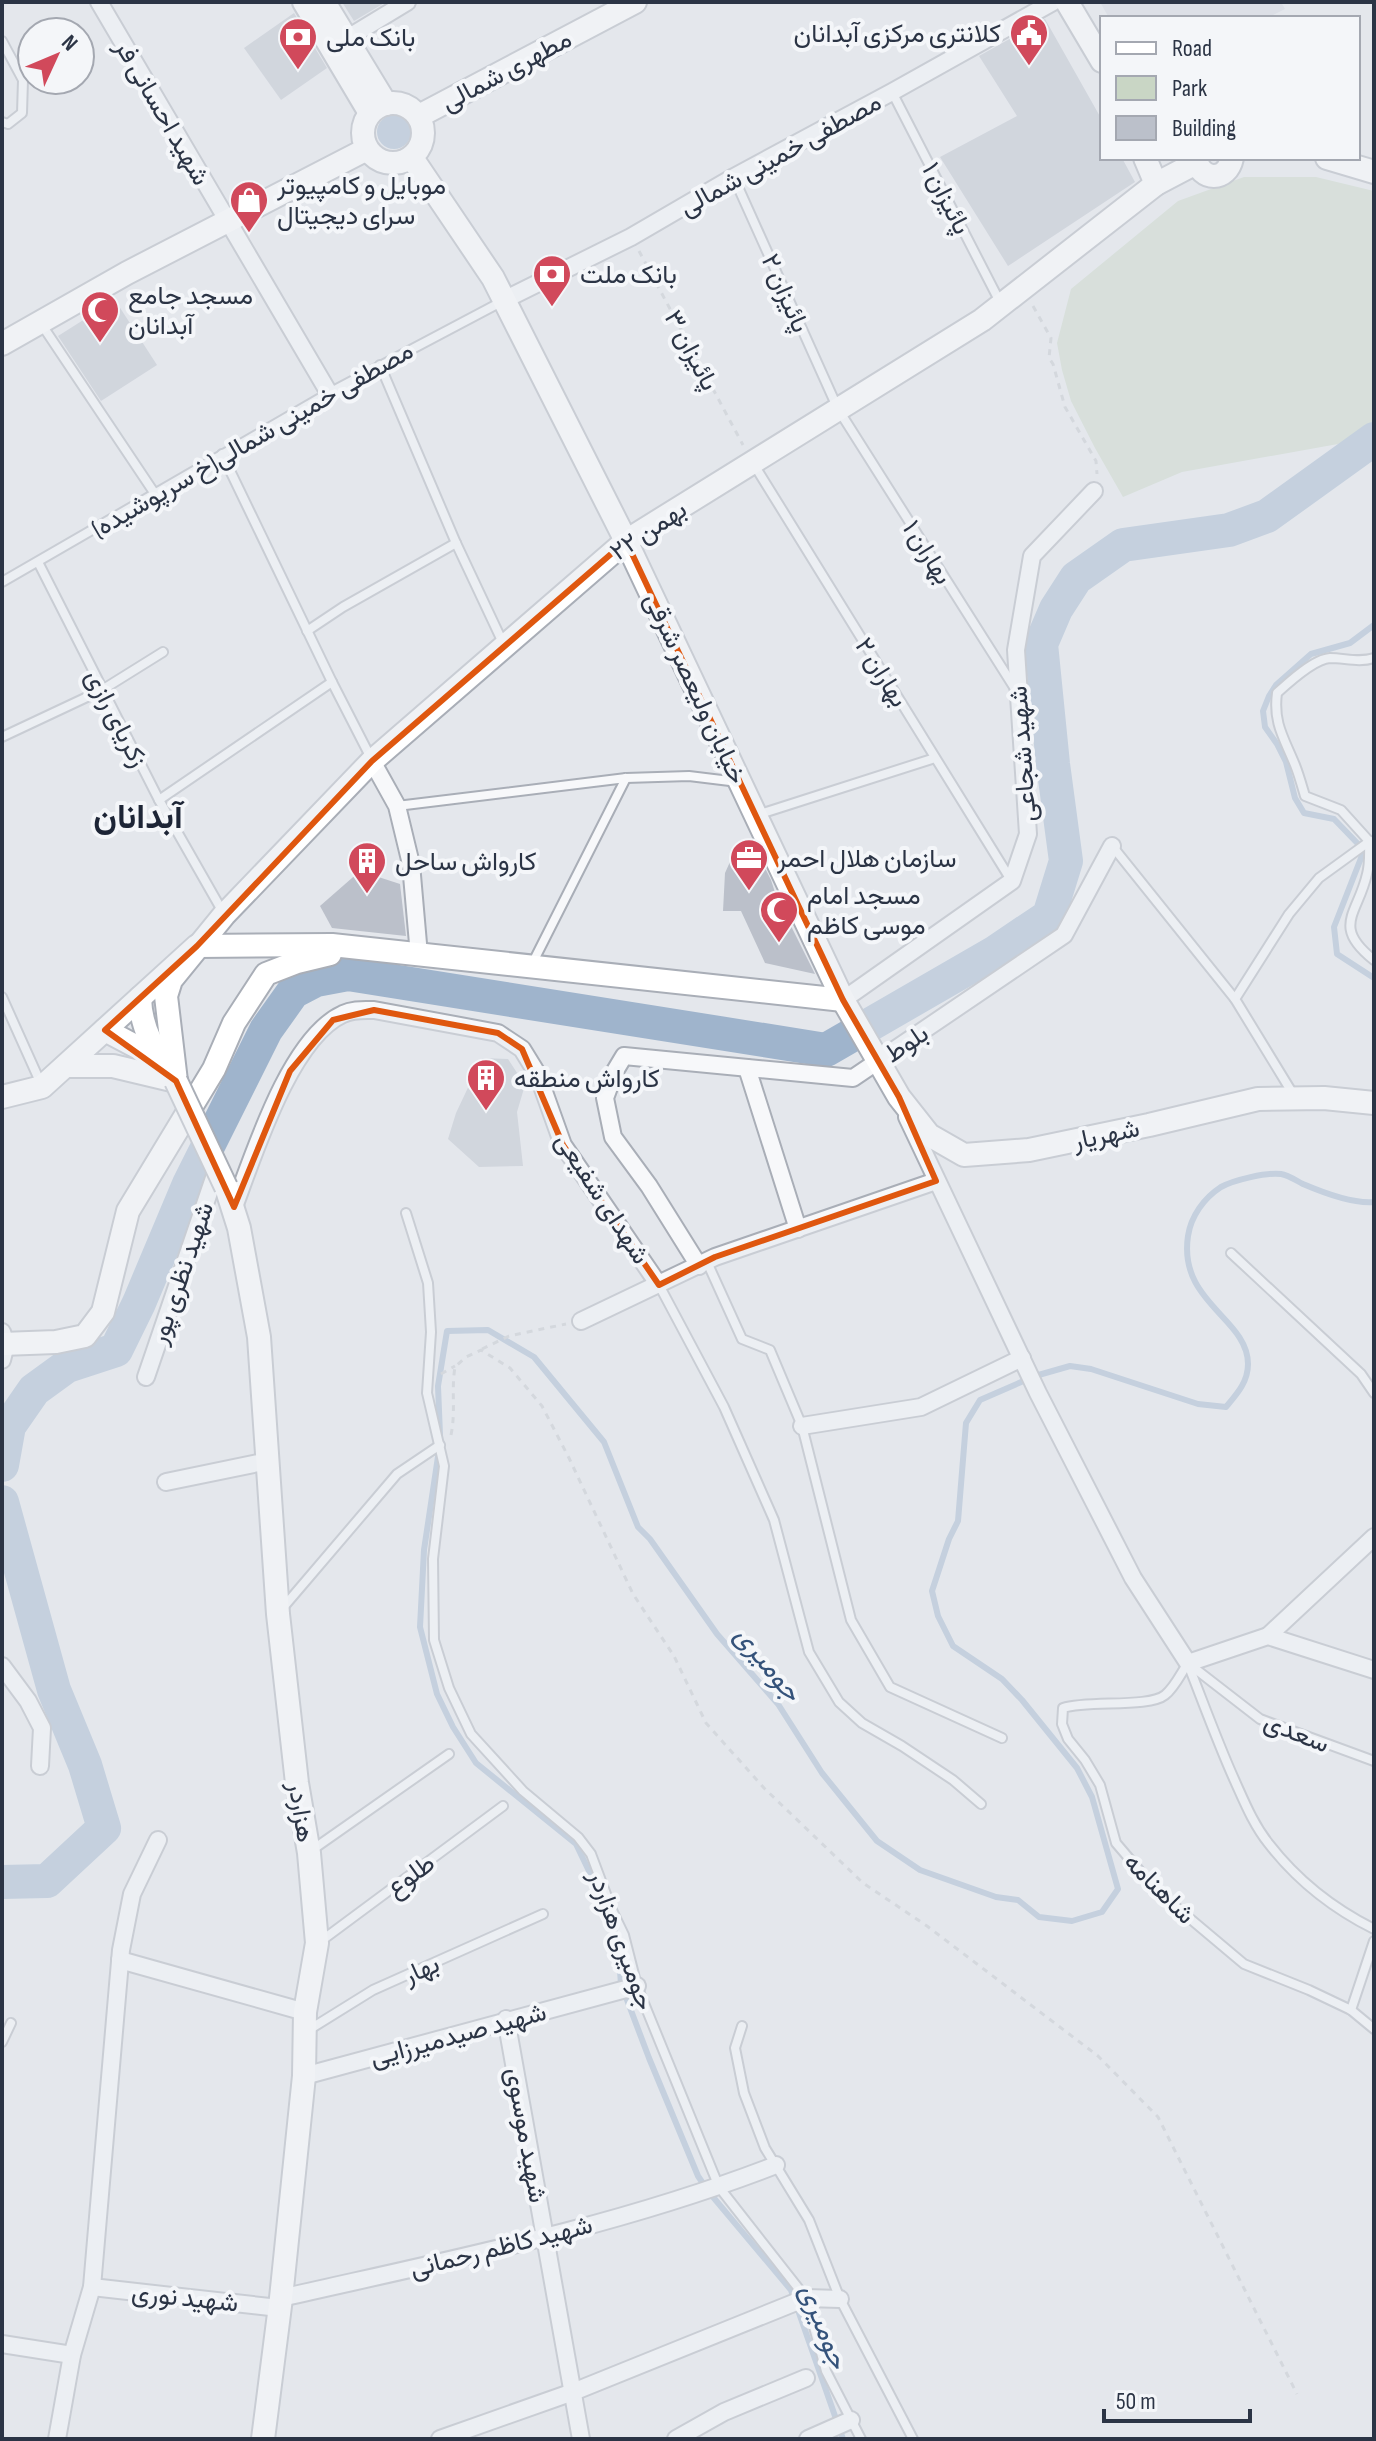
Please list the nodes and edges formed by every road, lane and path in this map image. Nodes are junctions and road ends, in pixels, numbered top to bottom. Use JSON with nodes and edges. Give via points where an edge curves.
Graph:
{"nodes":[{"id":1,"x":99,"y":2,"type":"edge"},
{"id":2,"x":304,"y":2,"type":"edge"},
{"id":3,"x":324,"y":2,"type":"edge"},
{"id":4,"x":407,"y":2,"type":"edge"},
{"id":5,"x":635,"y":2,"type":"edge"},
{"id":6,"x":1053,"y":2,"type":"edge"},
{"id":7,"x":1067,"y":2,"type":"edge"},
{"id":8,"x":346,"y":39,"type":"junction"},
{"id":9,"x":2,"y":41,"type":"edge"},
{"id":10,"x":1100,"y":58,"type":"edge"},
{"id":11,"x":892,"y":92,"type":"junction"},
{"id":12,"x":378,"y":108,"type":"junction"},
{"id":13,"x":419,"y":116,"type":"junction"},
{"id":14,"x":2,"y":122,"type":"edge"},
{"id":15,"x":367,"y":149,"type":"junction"},
{"id":16,"x":412,"y":158,"type":"junction"},
{"id":17,"x":1146,"y":160,"type":"edge"},
{"id":18,"x":1196,"y":160,"type":"edge"},
{"id":19,"x":1231,"y":160,"type":"edge"},
{"id":20,"x":1334,"y":160,"type":"edge"},
{"id":21,"x":1374,"y":172,"type":"edge"},
{"id":22,"x":734,"y":177,"type":"junction"},
{"id":23,"x":1156,"y":184,"type":"junction"},
{"id":24,"x":227,"y":222,"type":"junction"},
{"id":25,"x":631,"y":237,"type":"junction"},
{"id":26,"x":1023,"y":288,"type":"junction"},
{"id":27,"x":504,"y":300,"type":"junction"},
{"id":28,"x":1001,"y":304,"type":"junction"},
{"id":29,"x":40,"y":322,"type":"junction"},
{"id":30,"x":2,"y":344,"type":"edge"},
{"id":31,"x":380,"y":365,"type":"junction"},
{"id":32,"x":329,"y":393,"type":"junction"},
{"id":33,"x":838,"y":409,"type":"junction"},
{"id":34,"x":222,"y":454,"type":"junction"},
{"id":35,"x":753,"y":463,"type":"junction"},
{"id":36,"x":1096,"y":483,"type":"joint"},
{"id":37,"x":155,"y":494,"type":"junction"},
{"id":38,"x":626,"y":541,"type":"junction"},
{"id":39,"x":456,"y":543,"type":"junction"},
{"id":40,"x":38,"y":562,"type":"junction"},
{"id":41,"x":2,"y":582,"type":"edge"},
{"id":42,"x":307,"y":631,"type":"junction"},
{"id":43,"x":505,"y":646,"type":"junction"},
{"id":44,"x":163,"y":652,"type":"dead end"},
{"id":45,"x":1374,"y":658,"type":"edge"},
{"id":46,"x":332,"y":682,"type":"junction"},
{"id":47,"x":102,"y":690,"type":"junction"},
{"id":48,"x":1019,"y":694,"type":"junction"},
{"id":49,"x":2,"y":737,"type":"edge"},
{"id":50,"x":935,"y":758,"type":"junction"},
{"id":51,"x":372,"y":761,"type":"junction"},
{"id":52,"x":626,"y":778,"type":"junction"},
{"id":53,"x":740,"y":783,"type":"junction"},
{"id":54,"x":159,"y":800,"type":"junction"},
{"id":55,"x":397,"y":806,"type":"junction"},
{"id":56,"x":756,"y":816,"type":"junction"},
{"id":57,"x":1372,"y":840,"type":"edge"},
{"id":58,"x":1112,"y":846,"type":"joint"},
{"id":59,"x":1012,"y":881,"type":"junction"},
{"id":60,"x":224,"y":915,"type":"junction"},
{"id":61,"x":197,"y":946,"type":"junction"},
{"id":62,"x":354,"y":947,"type":"junction"},
{"id":63,"x":419,"y":955,"type":"junction"},
{"id":64,"x":1374,"y":960,"type":"edge"},
{"id":65,"x":531,"y":966,"type":"junction"},
{"id":66,"x":2,"y":997,"type":"edge"},
{"id":67,"x":140,"y":998,"type":"junction"},
{"id":68,"x":1235,"y":999,"type":"junction"},
{"id":69,"x":847,"y":1008,"type":"junction"},
{"id":70,"x":105,"y":1030,"type":"junction"},
{"id":71,"x":878,"y":1062,"type":"junction"},
{"id":72,"x":66,"y":1066,"type":"junction"},
{"id":73,"x":747,"y":1068,"type":"junction"},
{"id":74,"x":176,"y":1081,"type":"junction"},
{"id":75,"x":42,"y":1087,"type":"junction"},
{"id":76,"x":2,"y":1097,"type":"edge"},
{"id":77,"x":899,"y":1097,"type":"junction"},
{"id":78,"x":1294,"y":1097,"type":"junction"},
{"id":79,"x":1374,"y":1103,"type":"edge"},
{"id":80,"x":936,"y":1181,"type":"junction"},
{"id":81,"x":225,"y":1188,"type":"junction"},
{"id":82,"x":406,"y":1213,"type":"dead end"},
{"id":83,"x":798,"y":1229,"type":"junction"},
{"id":84,"x":1231,"y":1253,"type":"dead end"},
{"id":85,"x":698,"y":1266,"type":"junction"},
{"id":86,"x":659,"y":1285,"type":"junction"},
{"id":87,"x":581,"y":1321,"type":"joint"},
{"id":88,"x":3,"y":1345,"type":"edge"},
{"id":89,"x":1019,"y":1352,"type":"junction"},
{"id":90,"x":474,"y":1354,"type":"junction"},
{"id":91,"x":455,"y":1367,"type":"junction"},
{"id":92,"x":146,"y":1377,"type":"dead end"},
{"id":93,"x":427,"y":1384,"type":"junction"},
{"id":94,"x":1374,"y":1393,"type":"edge"},
{"id":95,"x":802,"y":1426,"type":"junction"},
{"id":96,"x":440,"y":1445,"type":"junction"},
{"id":97,"x":268,"y":1461,"type":"junction"},
{"id":98,"x":444,"y":1466,"type":"junction"},
{"id":99,"x":166,"y":1482,"type":"dead end"},
{"id":100,"x":1374,"y":1537,"type":"edge"},
{"id":101,"x":278,"y":1614,"type":"junction"},
{"id":102,"x":1268,"y":1636,"type":"junction"},
{"id":103,"x":1188,"y":1663,"type":"junction"},
{"id":104,"x":2,"y":1666,"type":"edge"},
{"id":105,"x":1374,"y":1670,"type":"edge"},
{"id":106,"x":1002,"y":1738,"type":"dead end"},
{"id":107,"x":449,"y":1754,"type":"dead end"},
{"id":108,"x":1374,"y":1761,"type":"edge"},
{"id":109,"x":40,"y":1766,"type":"dead end"},
{"id":110,"x":981,"y":1804,"type":"dead end"},
{"id":111,"x":503,"y":1806,"type":"dead end"},
{"id":112,"x":158,"y":1840,"type":"dead end"},
{"id":113,"x":309,"y":1853,"type":"junction"},
{"id":114,"x":543,"y":1914,"type":"dead end"},
{"id":115,"x":1374,"y":1929,"type":"edge"},
{"id":116,"x":1374,"y":1941,"type":"edge"},
{"id":117,"x":317,"y":1943,"type":"junction"},
{"id":118,"x":120,"y":1960,"type":"junction"},
{"id":119,"x":637,"y":1986,"type":"junction"},
{"id":120,"x":1351,"y":2010,"type":"junction"},
{"id":121,"x":506,"y":2019,"type":"junction"},
{"id":122,"x":305,"y":2022,"type":"junction"},
{"id":123,"x":11,"y":2023,"type":"dead end"},
{"id":124,"x":742,"y":2026,"type":"dead end"},
{"id":125,"x":1374,"y":2029,"type":"edge"},
{"id":126,"x":2,"y":2042,"type":"edge"},
{"id":127,"x":304,"y":2076,"type":"junction"},
{"id":128,"x":776,"y":2165,"type":"junction"},
{"id":129,"x":719,"y":2187,"type":"junction"},
{"id":130,"x":545,"y":2238,"type":"junction"},
{"id":131,"x":92,"y":2287,"type":"junction"},
{"id":132,"x":806,"y":2298,"type":"junction"},
{"id":133,"x":840,"y":2299,"type":"junction"},
{"id":134,"x":280,"y":2303,"type":"junction"},
{"id":135,"x":2,"y":2344,"type":"edge"},
{"id":136,"x":72,"y":2355,"type":"junction"},
{"id":137,"x":806,"y":2378,"type":"dead end"},
{"id":138,"x":573,"y":2392,"type":"junction"},
{"id":139,"x":1297,"y":2394,"type":"dead end"},
{"id":140,"x":850,"y":2420,"type":"junction"},
{"id":141,"x":57,"y":2439,"type":"edge"},
{"id":142,"x":263,"y":2439,"type":"edge"},
{"id":143,"x":440,"y":2439,"type":"edge"},
{"id":144,"x":581,"y":2439,"type":"edge"},
{"id":145,"x":676,"y":2439,"type":"edge"},
{"id":146,"x":808,"y":2439,"type":"edge"},
{"id":147,"x":861,"y":2439,"type":"edge"},
{"id":148,"x":913,"y":2439,"type":"edge"}],
"edges":[{"from":1,"to":24,"type":"street","name":"شهید احسانی فر"},
{"from":2,"to":12,"type":"main road"},
{"from":3,"to":8,"type":"main road"},
{"from":4,"to":8,"type":"street"},
{"from":5,"to":13,"type":"main road","name":"مطهری شمالی"},
{"from":6,"to":11,"type":"street","name":"مصطفی خمینی شمالی"},
{"from":7,"to":10,"type":"main road"},
{"from":8,"to":12,"type":"main road"},
{"from":9,"to":14,"type":"lane","via":[[23,80],[22,113],[8,124]]},
{"from":11,"to":22,"type":"street","name":"مصطفی خمینی شمالی"},
{"from":11,"to":28,"type":"lane","name":"پائیزان ۱"},
{"from":12,"to":13,"type":"main road","via":[[404,104]]},
{"from":12,"to":15,"type":"main road","via":[[365,121]]},
{"from":13,"to":16,"type":"main road","via":[[423,143]]},
{"from":15,"to":16,"type":"main road","via":[[393,164]]},
{"from":15,"to":24,"type":"main road"},
{"from":16,"to":27,"type":"main road","name":"خیابان ولیعصر شرقی"},
{"from":17,"to":23,"type":"main road"},
{"from":18,"to":19,"type":"main road","via":[[1203,172],[1214,176],[1225,172]]},
{"from":18,"to":23,"type":"main road","name":"۲۲ بهمن"},
{"from":20,"to":21,"type":"main road"},
{"from":22,"to":25,"type":"street","name":"مصطفی خمینی شمالی"},
{"from":22,"to":33,"type":"lane","name":"پائیزان ۲"},
{"from":23,"to":26,"type":"main road","name":"۲۲ بهمن"},
{"from":24,"to":29,"type":"main road"},
{"from":24,"to":32,"type":"street","name":"شهید احسانی فر"},
{"from":25,"to":27,"type":"street","name":"مصطفی خمینی شمالی"},
{"from":25,"to":35,"type":"path","name":"پائیزان ۳"},
{"from":26,"to":28,"type":"main road","name":"۲۲ بهمن"},
{"from":26,"to":36,"type":"path","via":[[1051,338],[1049,358],[1065,407],[1096,461]]},
{"from":27,"to":31,"type":"lane","name":"مصطفی خمینی شمالی(خ سرپوشیده)"},
{"from":27,"to":38,"type":"main road","name":"خیابان ولیعصر شرقی"},
{"from":28,"to":33,"type":"main road","name":"۲۲ بهمن"},
{"from":29,"to":30,"type":"main road"},
{"from":29,"to":37,"type":"lane"},
{"from":31,"to":32,"type":"lane","name":"مصطفی خمینی شمالی(خ سرپوشیده)"},
{"from":31,"to":39,"type":"lane"},
{"from":32,"to":34,"type":"lane","name":"مصطفی خمینی شمالی(خ سرپوشیده)"},
{"from":33,"to":35,"type":"main road","name":"۲۲ بهمن"},
{"from":33,"to":48,"type":"lane","name":"بهاران ۱"},
{"from":34,"to":37,"type":"lane","name":"مصطفی خمینی شمالی(خ سرپوشیده)"},
{"from":34,"to":42,"type":"lane"},
{"from":35,"to":38,"type":"main road","name":"۲۲ بهمن"},
{"from":35,"to":50,"type":"lane","name":"بهاران ۲"},
{"from":36,"to":48,"type":"street","name":"شهید شجاعی","via":[[1032,556],[1016,650]]},
{"from":37,"to":40,"type":"lane","name":"مصطفی خمینی شمالی(خ سرپوشیده)"},
{"from":38,"to":43,"type":"main road","name":"۲۲ بهمن"},
{"from":38,"to":53,"type":"main road","name":"خیابان ولیعصر شرقی"},
{"from":39,"to":42,"type":"lane"},
{"from":39,"to":43,"type":"lane"},
{"from":40,"to":41,"type":"lane","name":"مصطفی خمینی شمالی(خ سرپوشیده)"},
{"from":40,"to":47,"type":"lane","name":"زکریای رازی"},
{"from":42,"to":46,"type":"lane"},
{"from":43,"to":51,"type":"main road","name":"۲۲ بهمن"},
{"from":44,"to":47,"type":"lane"},
{"from":45,"to":57,"type":"lane","via":[[1325,658],[1277,693],[1274,710],[1305,796],[1341,810]]},
{"from":46,"to":51,"type":"lane"},
{"from":46,"to":54,"type":"lane"},
{"from":47,"to":49,"type":"lane"},
{"from":47,"to":54,"type":"lane","name":"زکریای رازی"},
{"from":48,"to":59,"type":"street","name":"شهید شجاعی","via":[[1028,834]]},
{"from":50,"to":56,"type":"lane"},
{"from":50,"to":59,"type":"lane","name":"بهاران ۲"},
{"from":51,"to":55,"type":"street"},
{"from":51,"to":60,"type":"main road","name":"۲۲ بهمن"},
{"from":52,"to":53,"type":"lane","via":[[689,776]]},
{"from":52,"to":55,"type":"lane"},
{"from":52,"to":65,"type":"lane"},
{"from":53,"to":56,"type":"main road","name":"خیابان ولیعصر شرقی"},
{"from":54,"to":60,"type":"lane","name":"زکریای رازی"},
{"from":55,"to":63,"type":"street","via":[[411,864]]},
{"from":56,"to":69,"type":"main road","name":"خیابان ولیعصر شرقی"},
{"from":57,"to":64,"type":"lane","via":[[1350,931],[1358,948]]},
{"from":57,"to":68,"type":"lane","via":[[1319,878],[1289,914]]},
{"from":58,"to":68,"type":"lane"},
{"from":58,"to":71,"type":"street","name":"بلوط","via":[[1064,935]]},
{"from":59,"to":69,"type":"street"},
{"from":60,"to":61,"type":"main road","name":"۲۲ بهمن"},
{"from":61,"to":62,"type":"main road"},
{"from":61,"to":67,"type":"main road"},
{"from":61,"to":74,"type":"main road","via":[[171,980],[166,996]]},
{"from":62,"to":63,"type":"main road"},
{"from":62,"to":88,"type":"main road","via":[[266,974],[128,1211],[103,1312],[85,1336]]},
{"from":63,"to":65,"type":"main road"},
{"from":65,"to":69,"type":"main road"},
{"from":66,"to":75,"type":"lane"},
{"from":67,"to":70,"type":"main road"},
{"from":67,"to":74,"type":"main road","via":[[148,1040]]},
{"from":68,"to":78,"type":"lane"},
{"from":69,"to":71,"type":"main road","name":"خیابان ولیعصر شرقی"},
{"from":70,"to":72,"type":"main road"},
{"from":70,"to":74,"type":"main road","via":[[139,1048]]},
{"from":71,"to":73,"type":"street","name":"بلوط","via":[[853,1078]]},
{"from":71,"to":77,"type":"main road","name":"شهریار"},
{"from":72,"to":74,"type":"main road","via":[[113,1066]]},
{"from":72,"to":75,"type":"main road"},
{"from":73,"to":83,"type":"street"},
{"from":73,"to":85,"type":"street","name":"بلوط","via":[[624,1056],[605,1098],[613,1137]]},
{"from":74,"to":81,"type":"main road","name":"هزاردر","bridge":true},
{"from":75,"to":76,"type":"main road"},
{"from":77,"to":78,"type":"main road","name":"شهریار","via":[[929,1135],[964,1155],[1029,1150],[1258,1099]]},
{"from":77,"to":80,"type":"street"},
{"from":78,"to":79,"type":"main road","name":"شهریار"},
{"from":80,"to":83,"type":"street"},
{"from":80,"to":89,"type":"street"},
{"from":81,"to":86,"type":"street","name":"شهدای شفیعی","via":[[290,1071],[333,1020],[355,1010],[374,1010],[498,1033],[522,1049],[538,1075],[563,1145]]},
{"from":81,"to":92,"type":"street","name":"شهید نظری پور"},
{"from":81,"to":97,"type":"main road","name":"هزاردر","via":[[259,1337]]},
{"from":82,"to":93,"type":"lane","name":"جومیری هزاردر","via":[[428,1283]]},
{"from":83,"to":85,"type":"street"},
{"from":84,"to":94,"type":"lane","via":[[1361,1374]]},
{"from":85,"to":86,"type":"street"},
{"from":85,"to":95,"type":"lane","via":[[742,1339],[770,1350]]},
{"from":86,"to":87,"type":"street"},
{"from":86,"to":110,"type":"lane","via":[[724,1407],[774,1520],[809,1652],[839,1702]]},
{"from":87,"to":90,"type":"path","via":[[509,1336]]},
{"from":89,"to":95,"type":"street","via":[[921,1407]]},
{"from":89,"to":103,"type":"street","via":[[1133,1578]]},
{"from":90,"to":91,"type":"path"},
{"from":90,"to":139,"type":"path","via":[[481,1350],[510,1368],[542,1406],[633,1594],[674,1656],[706,1723],[764,1788],[863,1883],[1098,2056],[1158,2117]]},
{"from":91,"to":93,"type":"path"},
{"from":91,"to":98,"type":"path","via":[[455,1416]]},
{"from":93,"to":96,"type":"lane","name":"جومیری هزاردر"},
{"from":95,"to":106,"type":"lane","via":[[851,1620],[890,1687]]},
{"from":96,"to":98,"type":"lane","name":"جومیری هزاردر"},
{"from":96,"to":101,"type":"lane","via":[[397,1474]]},
{"from":97,"to":99,"type":"street"},
{"from":97,"to":101,"type":"main road","name":"هزاردر"},
{"from":98,"to":119,"type":"lane","name":"جومیری هزاردر","via":[[433,1559],[434,1640],[449,1688],[471,1734],[591,1854],[624,1935]]},
{"from":100,"to":102,"type":"street"},
{"from":101,"to":113,"type":"main road","name":"هزاردر"},
{"from":102,"to":103,"type":"street"},
{"from":102,"to":105,"type":"street"},
{"from":103,"to":108,"type":"lane","name":"سعدی","via":[[1260,1719]]},
{"from":103,"to":115,"type":"lane","via":[[1219,1746],[1268,1844],[1324,1899]]},
{"from":103,"to":120,"type":"lane","name":"شاهنامه","via":[[1164,1697],[1063,1708],[1062,1724],[1100,1785],[1116,1843],[1156,1890],[1244,1964]]},
{"from":104,"to":109,"type":"street","via":[[42,1728]]},
{"from":107,"to":113,"type":"lane"},
{"from":111,"to":117,"type":"lane","name":"طلوع"},
{"from":112,"to":118,"type":"street","via":[[132,1894]]},
{"from":113,"to":117,"type":"main road","name":"هزاردر"},
{"from":114,"to":122,"type":"lane","name":"بهار"},
{"from":116,"to":120,"type":"lane"},
{"from":117,"to":122,"type":"main road","name":"هزاردر"},
{"from":118,"to":122,"type":"street"},
{"from":118,"to":131,"type":"street"},
{"from":119,"to":121,"type":"street","name":"شهید صیدمیرزایی"},
{"from":119,"to":129,"type":"lane","name":"جومیری هزاردر"},
{"from":120,"to":125,"type":"lane","name":"شاهنامه"},
{"from":121,"to":127,"type":"street","name":"شهید صیدمیرزایی"},
{"from":121,"to":130,"type":"street","name":"شهید موسوی"},
{"from":122,"to":127,"type":"main road","name":"هزاردر"},
{"from":123,"to":126,"type":"lane"},
{"from":124,"to":128,"type":"lane","via":[[735,2048],[744,2093]]},
{"from":127,"to":134,"type":"main road","name":"هزاردر"},
{"from":128,"to":129,"type":"street","name":"شهید کاظم رحمانی"},
{"from":128,"to":133,"type":"lane","via":[[809,2220]]},
{"from":129,"to":130,"type":"street","name":"شهید کاظم رحمانی"},
{"from":129,"to":132,"type":"lane","name":"جومیری هزاردر"},
{"from":130,"to":134,"type":"street","name":"شهید کاظم رحمانی"},
{"from":130,"to":138,"type":"street","name":"شهید موسوی"},
{"from":131,"to":134,"type":"street","name":"شهید نوری"},
{"from":131,"to":136,"type":"street"},
{"from":132,"to":133,"type":"street"},
{"from":132,"to":138,"type":"street"},
{"from":132,"to":140,"type":"lane","name":"جومیری هزاردر","via":[[826,2371]]},
{"from":133,"to":148,"type":"lane"},
{"from":134,"to":142,"type":"main road","name":"هزاردر"},
{"from":135,"to":136,"type":"street"},
{"from":136,"to":141,"type":"street"},
{"from":137,"to":145,"type":"street","via":[[724,2412]]},
{"from":138,"to":143,"type":"street"},
{"from":138,"to":144,"type":"street","name":"شهید موسوی"},
{"from":140,"to":146,"type":"street"},
{"from":140,"to":147,"type":"lane","name":"جومیری هزاردر"}]}
